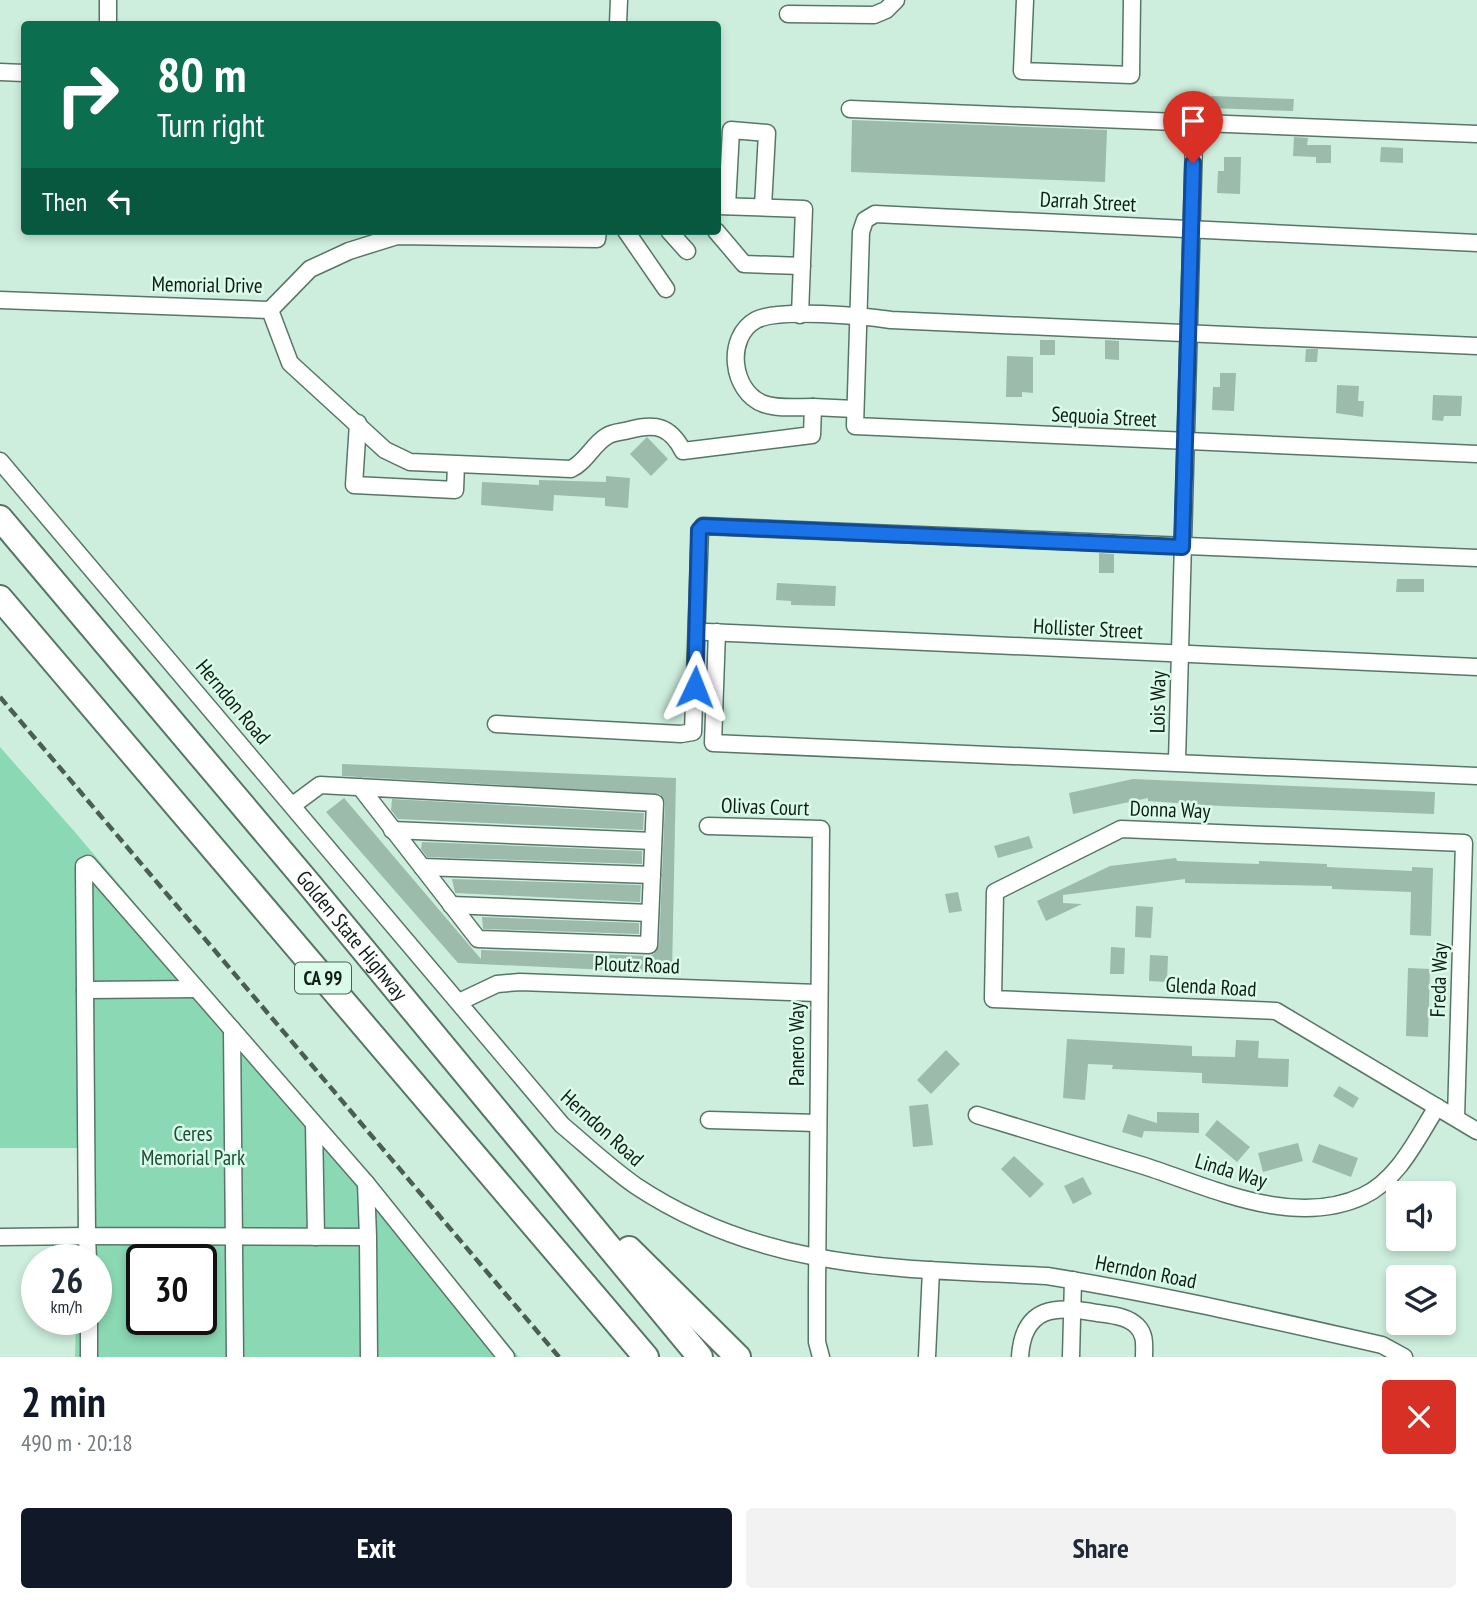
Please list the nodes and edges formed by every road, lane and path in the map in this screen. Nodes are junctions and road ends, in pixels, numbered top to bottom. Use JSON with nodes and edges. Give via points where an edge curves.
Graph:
{"nodes":[{"id":1,"x":108,"y":0,"type":"edge"},
{"id":2,"x":620,"y":0,"type":"edge"},
{"id":3,"x":896,"y":0,"type":"edge"},
{"id":4,"x":1025,"y":0,"type":"edge"},
{"id":5,"x":1132,"y":0,"type":"edge"},
{"id":6,"x":788,"y":14,"type":"dead end"},
{"id":7,"x":108,"y":21,"type":"edge"},
{"id":8,"x":618,"y":21,"type":"edge"},
{"id":9,"x":0,"y":72,"type":"edge"},
{"id":10,"x":21,"y":73,"type":"edge"},
{"id":11,"x":850,"y":109,"type":"dead end"},
{"id":12,"x":1477,"y":134,"type":"edge"},
{"id":13,"x":1194,"y":141,"type":"dead end"},
{"id":14,"x":722,"y":206,"type":"edge"},
{"id":15,"x":763,"y":207,"type":"junction"},
{"id":16,"x":1192,"y":229,"type":"junction"},
{"id":17,"x":433,"y":235,"type":"edge"},
{"id":18,"x":495,"y":235,"type":"edge"},
{"id":19,"x":597,"y":235,"type":"edge"},
{"id":20,"x":629,"y":235,"type":"edge"},
{"id":21,"x":673,"y":235,"type":"edge"},
{"id":22,"x":719,"y":235,"type":"edge"},
{"id":23,"x":1477,"y":243,"type":"edge"},
{"id":24,"x":687,"y":251,"type":"dead end"},
{"id":25,"x":802,"y":265,"type":"junction"},
{"id":26,"x":666,"y":289,"type":"dead end"},
{"id":27,"x":0,"y":300,"type":"edge"},
{"id":28,"x":270,"y":310,"type":"junction"},
{"id":29,"x":800,"y":315,"type":"junction"},
{"id":30,"x":859,"y":316,"type":"junction"},
{"id":31,"x":1189,"y":331,"type":"junction"},
{"id":32,"x":1477,"y":346,"type":"edge"},
{"id":33,"x":813,"y":407,"type":"junction"},
{"id":34,"x":855,"y":409,"type":"junction"},
{"id":35,"x":358,"y":423,"type":"junction"},
{"id":36,"x":1185,"y":442,"type":"junction"},
{"id":37,"x":1477,"y":454,"type":"edge"},
{"id":38,"x":0,"y":461,"type":"edge"},
{"id":39,"x":457,"y":465,"type":"junction"},
{"id":40,"x":0,"y":518,"type":"edge"},
{"id":41,"x":1182,"y":547,"type":"junction"},
{"id":42,"x":1477,"y":558,"type":"edge"},
{"id":43,"x":0,"y":598,"type":"edge"},
{"id":44,"x":697,"y":631,"type":"junction"},
{"id":45,"x":717,"y":632,"type":"junction"},
{"id":46,"x":1180,"y":654,"type":"junction"},
{"id":47,"x":1477,"y":667,"type":"edge"},
{"id":48,"x":496,"y":724,"type":"dead end"},
{"id":49,"x":1177,"y":761,"type":"junction"},
{"id":50,"x":1477,"y":776,"type":"edge"},
{"id":51,"x":360,"y":788,"type":"junction"},
{"id":52,"x":293,"y":805,"type":"junction"},
{"id":53,"x":708,"y":826,"type":"dead end"},
{"id":54,"x":393,"y":830,"type":"junction"},
{"id":55,"x":821,"y":830,"type":"joint"},
{"id":56,"x":653,"y":841,"type":"junction"},
{"id":57,"x":1464,"y":844,"type":"joint"},
{"id":58,"x":422,"y":867,"type":"junction"},
{"id":59,"x":652,"y":875,"type":"junction"},
{"id":60,"x":451,"y":905,"type":"junction"},
{"id":61,"x":650,"y":913,"type":"junction"},
{"id":62,"x":196,"y":989,"type":"junction"},
{"id":63,"x":85,"y":990,"type":"junction"},
{"id":64,"x":818,"y":993,"type":"junction"},
{"id":65,"x":993,"y":999,"type":"joint"},
{"id":66,"x":459,"y":1002,"type":"junction"},
{"id":67,"x":232,"y":1029,"type":"junction"},
{"id":68,"x":1437,"y":1107,"type":"junction"},
{"id":69,"x":977,"y":1115,"type":"dead end"},
{"id":70,"x":1456,"y":1118,"type":"junction"},
{"id":71,"x":709,"y":1120,"type":"dead end"},
{"id":72,"x":818,"y":1123,"type":"junction"},
{"id":73,"x":314,"y":1124,"type":"junction"},
{"id":74,"x":1477,"y":1131,"type":"edge"},
{"id":75,"x":531,"y":1153,"type":"junction"},
{"id":76,"x":366,"y":1183,"type":"junction"},
{"id":77,"x":88,"y":1236,"type":"junction"},
{"id":78,"x":0,"y":1237,"type":"edge"},
{"id":79,"x":234,"y":1237,"type":"junction"},
{"id":80,"x":316,"y":1237,"type":"junction"},
{"id":81,"x":368,"y":1237,"type":"junction"},
{"id":82,"x":88,"y":1244,"type":"edge"},
{"id":83,"x":820,"y":1259,"type":"junction"},
{"id":84,"x":931,"y":1270,"type":"junction"},
{"id":85,"x":1073,"y":1280,"type":"junction"},
{"id":86,"x":1070,"y":1308,"type":"junction"},
{"id":87,"x":89,"y":1335,"type":"edge"},
{"id":88,"x":89,"y":1357,"type":"edge"},
{"id":89,"x":236,"y":1357,"type":"edge"},
{"id":90,"x":369,"y":1357,"type":"edge"},
{"id":91,"x":506,"y":1357,"type":"edge"},
{"id":92,"x":646,"y":1357,"type":"edge"},
{"id":93,"x":700,"y":1357,"type":"edge"},
{"id":94,"x":738,"y":1357,"type":"edge"},
{"id":95,"x":821,"y":1357,"type":"edge"},
{"id":96,"x":927,"y":1357,"type":"edge"},
{"id":97,"x":1020,"y":1357,"type":"edge"},
{"id":98,"x":1071,"y":1357,"type":"edge"},
{"id":99,"x":1144,"y":1357,"type":"edge"},
{"id":100,"x":1404,"y":1357,"type":"edge"}],
"edges":[{"from":1,"to":7,"type":"street"},
{"from":2,"to":8,"type":"street"},
{"from":3,"to":6,"type":"street","via":[[874,15]]},
{"from":4,"to":5,"type":"street","via":[[1021,71],[1131,75]]},
{"from":9,"to":10,"type":"street"},
{"from":11,"to":12,"type":"street"},
{"from":13,"to":16,"type":"street","name":"Lois Way"},
{"from":14,"to":15,"type":"street"},
{"from":14,"to":15,"type":"street","via":[[731,130],[767,133]]},
{"from":15,"to":25,"type":"street","via":[[804,209]]},
{"from":16,"to":23,"type":"street","name":"Darrah Street"},
{"from":16,"to":30,"type":"street","name":"Darrah Street","via":[[876,214],[866,220],[861,232]]},
{"from":16,"to":31,"type":"street","name":"Lois Way"},
{"from":17,"to":28,"type":"street","name":"Memorial Drive","via":[[397,236],[349,251],[310,269]]},
{"from":18,"to":19,"type":"street","name":"Memorial Drive","via":[[597,239]]},
{"from":20,"to":26,"type":"street"},
{"from":21,"to":24,"type":"street"},
{"from":22,"to":25,"type":"street","via":[[744,264]]},
{"from":25,"to":29,"type":"street"},
{"from":27,"to":28,"type":"street","name":"Memorial Drive"},
{"from":28,"to":35,"type":"street","via":[[290,363]]},
{"from":29,"to":30,"type":"street"},
{"from":29,"to":33,"type":"street","via":[[757,319],[740,336],[736,363],[748,395],[764,404]]},
{"from":30,"to":31,"type":"street"},
{"from":30,"to":34,"type":"street"},
{"from":31,"to":32,"type":"street"},
{"from":31,"to":36,"type":"street","name":"Lois Way"},
{"from":33,"to":34,"type":"street"},
{"from":33,"to":39,"type":"street","via":[[812,435],[683,451],[674,434],[654,425],[608,436],[570,469]]},
{"from":34,"to":36,"type":"street","name":"Sequoia Street","via":[[855,426]]},
{"from":35,"to":39,"type":"street","via":[[385,450],[410,462]]},
{"from":35,"to":39,"type":"street","via":[[354,485],[455,490]]},
{"from":36,"to":37,"type":"street","name":"Sequoia Street"},
{"from":36,"to":41,"type":"street","name":"Lois Way"},
{"from":38,"to":52,"type":"street","name":"Herndon Road"},
{"from":40,"to":75,"type":"highway","name":"Golden State Highway","number":"CA 99"},
{"from":41,"to":42,"type":"street"},
{"from":41,"to":44,"type":"street","via":[[703,526],[699,530]]},
{"from":41,"to":46,"type":"street","name":"Lois Way"},
{"from":43,"to":92,"type":"highway","number":"CA 99"},
{"from":44,"to":45,"type":"street","name":"Hollister Street"},
{"from":44,"to":48,"type":"street","via":[[693,732]]},
{"from":45,"to":46,"type":"street","name":"Hollister Street"},
{"from":45,"to":49,"type":"street","via":[[713,743]]},
{"from":46,"to":47,"type":"street","name":"Hollister Street"},
{"from":46,"to":49,"type":"street","name":"Lois Way"},
{"from":49,"to":50,"type":"street"},
{"from":51,"to":52,"type":"street","via":[[320,785]]},
{"from":51,"to":54,"type":"street"},
{"from":51,"to":56,"type":"street","via":[[655,803]]},
{"from":52,"to":66,"type":"street","name":"Herndon Road"},
{"from":53,"to":55,"type":"street","name":"Olivas Court"},
{"from":54,"to":56,"type":"street"},
{"from":54,"to":58,"type":"street"},
{"from":55,"to":64,"type":"street","name":"Panero Way"},
{"from":56,"to":59,"type":"street"},
{"from":57,"to":65,"type":"street","name":"Donna Way","via":[[1121,829],[995,892]]},
{"from":57,"to":70,"type":"street","name":"Freda Way"},
{"from":58,"to":59,"type":"street"},
{"from":58,"to":60,"type":"street"},
{"from":59,"to":61,"type":"street"},
{"from":60,"to":61,"type":"street"},
{"from":60,"to":61,"type":"street","via":[[478,939],[649,946]]},
{"from":62,"to":63,"type":"street"},
{"from":62,"to":63,"type":"street","via":[[88,864],[83,870]]},
{"from":62,"to":67,"type":"street"},
{"from":63,"to":77,"type":"street"},
{"from":64,"to":66,"type":"street","name":"Ploutz Road","via":[[520,982],[497,984]]},
{"from":64,"to":72,"type":"street","name":"Panero Way"},
{"from":65,"to":68,"type":"street","name":"Glenda Road","via":[[1276,1011]]},
{"from":66,"to":83,"type":"street","name":"Herndon Road","via":[[562,1125],[635,1185],[731,1235]]},
{"from":67,"to":73,"type":"street"},
{"from":67,"to":79,"type":"street"},
{"from":68,"to":69,"type":"street","name":"Linda Way","via":[[1398,1167],[1379,1187],[1346,1203],[1313,1206],[1248,1202]]},
{"from":68,"to":70,"type":"street","name":"Glenda Road"},
{"from":70,"to":74,"type":"street","name":"Glenda Road"},
{"from":71,"to":72,"type":"street"},
{"from":72,"to":83,"type":"street","name":"Panero Way"},
{"from":73,"to":76,"type":"street"},
{"from":73,"to":80,"type":"street"},
{"from":75,"to":93,"type":"highway","name":"Golden State Highway","number":"CA 99"},
{"from":75,"to":94,"type":"highway"},
{"from":76,"to":81,"type":"street"},
{"from":76,"to":91,"type":"street"},
{"from":77,"to":78,"type":"street"},
{"from":77,"to":79,"type":"street"},
{"from":77,"to":82,"type":"street"},
{"from":79,"to":80,"type":"street"},
{"from":79,"to":89,"type":"street"},
{"from":80,"to":81,"type":"street"},
{"from":81,"to":90,"type":"street"},
{"from":83,"to":84,"type":"street","name":"Herndon Road"},
{"from":83,"to":95,"type":"street","name":"Panero Way","via":[[817,1342]]},
{"from":84,"to":85,"type":"street","name":"Herndon Road"},
{"from":84,"to":96,"type":"street"},
{"from":85,"to":86,"type":"street"},
{"from":85,"to":100,"type":"street","name":"Herndon Road","via":[[1382,1345]]},
{"from":86,"to":97,"type":"street","via":[[1055,1307],[1034,1320],[1025,1331]]},
{"from":86,"to":98,"type":"street"},
{"from":86,"to":99,"type":"street","via":[[1123,1317],[1138,1327],[1144,1338]]},
{"from":87,"to":88,"type":"street"}]}
